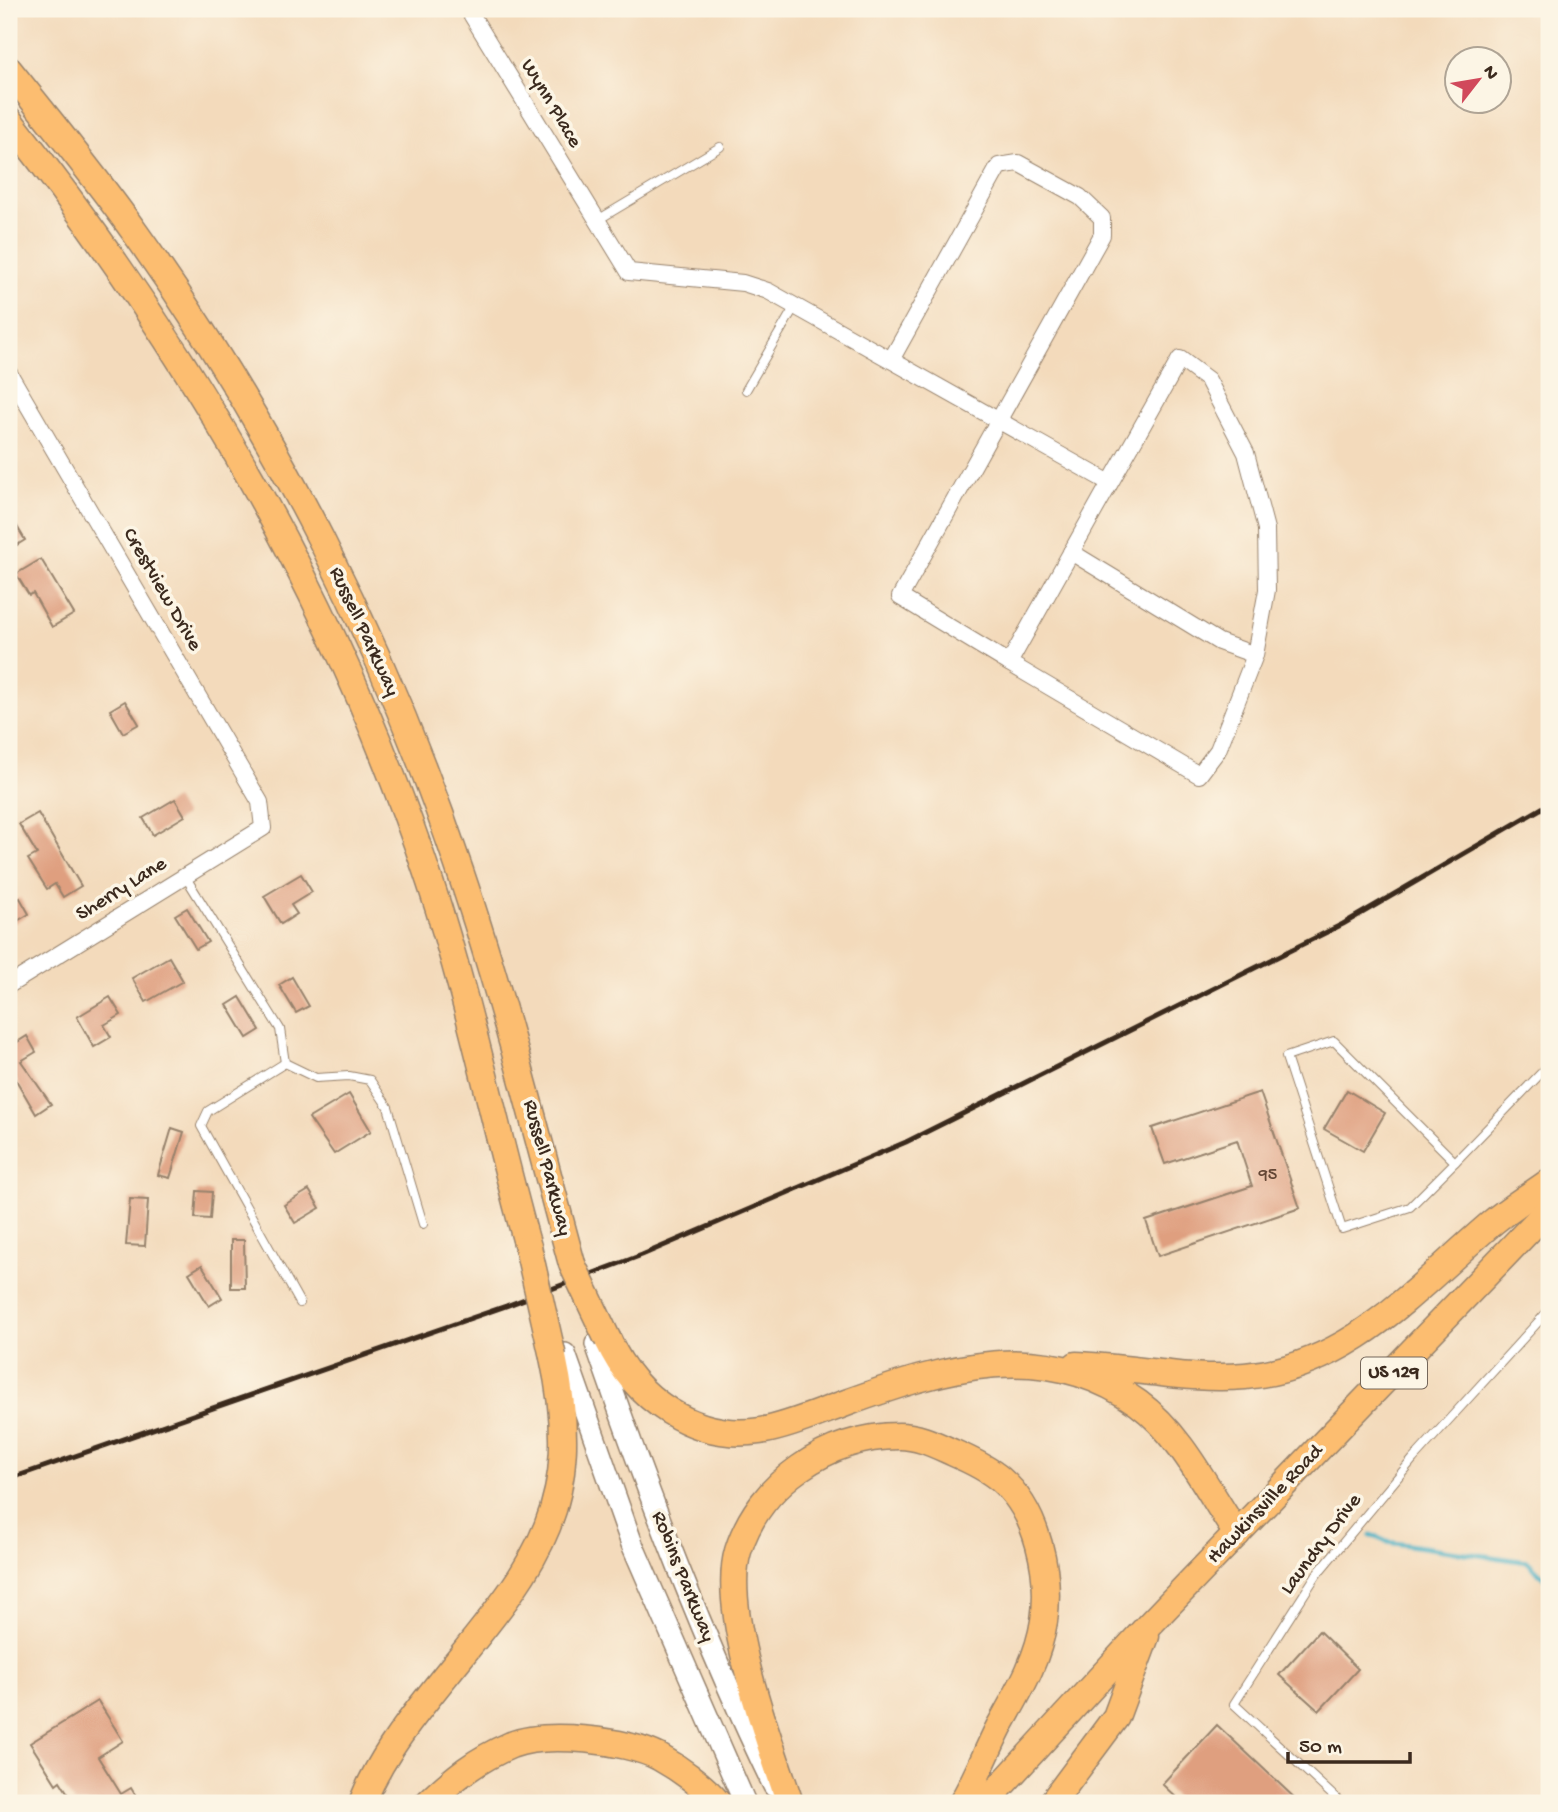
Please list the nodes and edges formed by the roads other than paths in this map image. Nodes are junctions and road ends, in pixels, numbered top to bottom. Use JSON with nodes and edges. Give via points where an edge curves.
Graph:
{"nodes":[{"id":1,"x":468,"y":9,"type":"edge"},
{"id":2,"x":9,"y":70,"type":"edge"},
{"id":3,"x":9,"y":120,"type":"edge"},
{"id":4,"x":720,"y":147,"type":"dead end"},
{"id":5,"x":596,"y":221,"type":"junction"},
{"id":6,"x":795,"y":306,"type":"junction"},
{"id":7,"x":891,"y":360,"type":"junction"},
{"id":8,"x":9,"y":373,"type":"edge"},
{"id":9,"x":746,"y":390,"type":"dead end"},
{"id":10,"x":998,"y":420,"type":"junction"},
{"id":11,"x":1110,"y":483,"type":"junction"},
{"id":12,"x":1071,"y":552,"type":"junction"},
{"id":13,"x":1255,"y":655,"type":"junction"},
{"id":14,"x":1009,"y":663,"type":"junction"},
{"id":15,"x":259,"y":831,"type":"joint"},
{"id":16,"x":185,"y":876,"type":"junction"},
{"id":17,"x":9,"y":985,"type":"edge"},
{"id":18,"x":285,"y":1063,"type":"junction"},
{"id":19,"x":1549,"y":1065,"type":"edge"},
{"id":20,"x":1455,"y":1162,"type":"junction"},
{"id":21,"x":1549,"y":1182,"type":"edge"},
{"id":22,"x":1549,"y":1209,"type":"edge"},
{"id":23,"x":423,"y":1224,"type":"dead end"},
{"id":24,"x":300,"y":1303,"type":"dead end"},
{"id":25,"x":1549,"y":1310,"type":"edge"},
{"id":26,"x":602,"y":1342,"type":"junction"},
{"id":27,"x":559,"y":1355,"type":"junction"},
{"id":28,"x":1049,"y":1364,"type":"junction"},
{"id":29,"x":1237,"y":1534,"type":"junction"},
{"id":30,"x":1150,"y":1625,"type":"junction"},
{"id":31,"x":362,"y":1803,"type":"edge"},
{"id":32,"x":428,"y":1803,"type":"edge"},
{"id":33,"x":718,"y":1803,"type":"edge"},
{"id":34,"x":745,"y":1803,"type":"edge"},
{"id":35,"x":783,"y":1803,"type":"edge"},
{"id":36,"x":790,"y":1803,"type":"edge"},
{"id":37,"x":962,"y":1803,"type":"edge"},
{"id":38,"x":985,"y":1803,"type":"edge"},
{"id":39,"x":1052,"y":1803,"type":"edge"},
{"id":40,"x":1340,"y":1803,"type":"edge"}],
"edges":[{"from":1,"to":5,"type":"street","name":"Wynn Place"},
{"from":2,"to":26,"type":"main road","name":"Russell Parkway","bridge":true,"via":[[172,286],[251,413],[342,583],[405,724],[459,868],[507,1020],[572,1264]]},
{"from":3,"to":27,"type":"main road","name":"Russell Parkway","bridge":true,"via":[[102,242],[196,384],[271,515],[333,639],[389,770],[466,996]]},
{"from":4,"to":5,"type":"lane"},
{"from":5,"to":6,"type":"street","name":"Wynn Place","via":[[629,272],[743,283]]},
{"from":6,"to":7,"type":"street"},
{"from":6,"to":9,"type":"lane"},
{"from":7,"to":10,"type":"street"},
{"from":7,"to":10,"type":"street","via":[[999,166],[1018,163],[1080,197],[1102,218],[1102,235]]},
{"from":8,"to":15,"type":"street","name":"Crestview Drive","via":[[260,802],[263,828]]},
{"from":10,"to":11,"type":"street"},
{"from":10,"to":14,"type":"street","via":[[900,597]]},
{"from":11,"to":12,"type":"street"},
{"from":11,"to":13,"type":"street","via":[[1180,359],[1209,380],[1239,441],[1266,529],[1267,590]]},
{"from":12,"to":13,"type":"street","via":[[1219,642]]},
{"from":12,"to":14,"type":"street"},
{"from":13,"to":14,"type":"street","via":[[1218,750],[1199,775]]},
{"from":15,"to":16,"type":"street","name":"Sherry Lane"},
{"from":16,"to":17,"type":"street","name":"Sherry Lane"},
{"from":16,"to":18,"type":"lane","via":[[280,1029]]},
{"from":18,"to":23,"type":"lane","via":[[316,1078],[370,1080],[388,1107]]},
{"from":18,"to":24,"type":"lane","via":[[208,1111],[201,1126]]},
{"from":19,"to":20,"type":"lane"},
{"from":20,"to":20,"type":"lane","via":[[1334,1041],[1286,1057],[1342,1230],[1410,1207]]},
{"from":21,"to":28,"type":"main road","name":"Russell Parkway","via":[[1495,1221],[1380,1322],[1344,1346],[1306,1362],[1228,1377]]},
{"from":22,"to":29,"type":"main road","name":"Hawkinsville Road","number":"US 129"},
{"from":25,"to":40,"type":"lane","name":"Laundry Drive","via":[[1413,1459],[1317,1574],[1234,1704]]},
{"from":26,"to":28,"type":"main road","name":"Russell Parkway","via":[[631,1379],[666,1410],[698,1425],[729,1432],[779,1426],[950,1371],[998,1364]]},
{"from":26,"to":35,"type":"street","name":"Robins Parkway","via":[[677,1567]]},
{"from":27,"to":31,"type":"main road","name":"Russell Parkway","via":[[565,1430],[560,1483],[547,1530],[524,1574],[397,1739]]},
{"from":27,"to":34,"type":"street","name":"Robins Parkway","via":[[642,1569]]},
{"from":28,"to":29,"type":"main road","via":[[1112,1388],[1142,1406],[1183,1452]]},
{"from":29,"to":30,"type":"main road","name":"Hawkinsville Road","number":"US 129"},
{"from":30,"to":38,"type":"main road","name":"Hawkinsville Road","number":"US 129"},
{"from":30,"to":39,"type":"main road","via":[[1116,1717]]},
{"from":32,"to":33,"type":"main road","via":[[462,1770],[503,1749],[558,1738],[615,1743],[658,1757]]},
{"from":36,"to":37,"type":"main road","via":[[753,1692],[737,1613],[738,1552],[754,1514],[783,1479],[826,1452],[900,1436],[925,1439],[1001,1480],[1015,1496],[1038,1540],[1047,1591],[1044,1623],[1024,1688]]}]}
